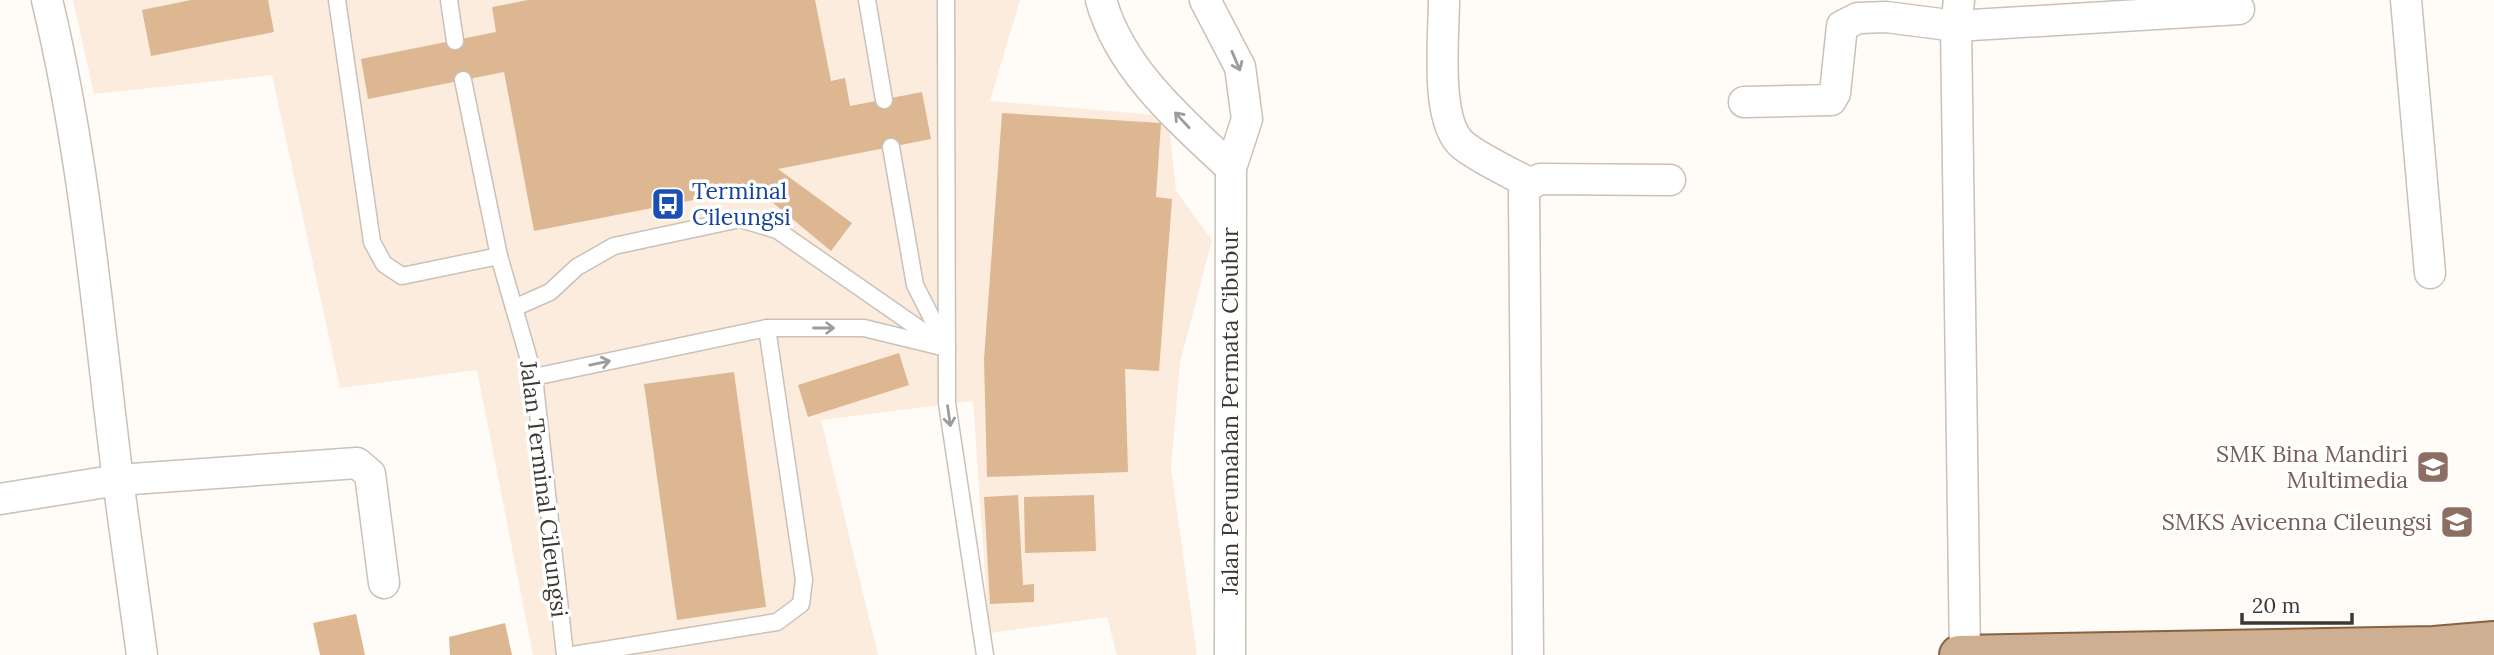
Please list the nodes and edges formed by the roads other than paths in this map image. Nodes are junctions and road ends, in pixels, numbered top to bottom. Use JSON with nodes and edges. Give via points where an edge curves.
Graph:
{"nodes":[{"id":1,"x":47,"y":0,"type":"edge"},
{"id":2,"x":337,"y":0,"type":"edge"},
{"id":3,"x":449,"y":0,"type":"edge"},
{"id":4,"x":867,"y":0,"type":"edge"},
{"id":5,"x":946,"y":0,"type":"edge"},
{"id":6,"x":1101,"y":0,"type":"edge"},
{"id":7,"x":1205,"y":0,"type":"edge"},
{"id":8,"x":1444,"y":0,"type":"edge"},
{"id":9,"x":2406,"y":0,"type":"edge"},
{"id":10,"x":2239,"y":9,"type":"dead end"},
{"id":11,"x":1957,"y":13,"type":"edge"},
{"id":12,"x":455,"y":41,"type":"dead end"},
{"id":13,"x":463,"y":80,"type":"dead end"},
{"id":14,"x":884,"y":100,"type":"dead end"},
{"id":15,"x":1744,"y":102,"type":"dead end"},
{"id":16,"x":891,"y":147,"type":"dead end"},
{"id":17,"x":1231,"y":167,"type":"junction"},
{"id":18,"x":1670,"y":180,"type":"dead end"},
{"id":19,"x":1531,"y":184,"type":"junction"},
{"id":20,"x":499,"y":256,"type":"junction"},
{"id":21,"x":2430,"y":273,"type":"dead end"},
{"id":22,"x":514,"y":308,"type":"junction"},
{"id":23,"x":767,"y":328,"type":"junction"},
{"id":24,"x":947,"y":348,"type":"junction"},
{"id":25,"x":534,"y":377,"type":"junction"},
{"id":26,"x":118,"y":480,"type":"junction"},
{"id":27,"x":0,"y":499,"type":"edge"},
{"id":28,"x":384,"y":583,"type":"dead end"},
{"id":29,"x":2494,"y":641,"type":"edge"},
{"id":30,"x":2434,"y":650,"type":"edge"},
{"id":31,"x":142,"y":655,"type":"edge"},
{"id":32,"x":565,"y":655,"type":"edge"},
{"id":33,"x":573,"y":655,"type":"edge"},
{"id":34,"x":985,"y":655,"type":"edge"},
{"id":35,"x":1230,"y":655,"type":"edge"},
{"id":36,"x":1528,"y":655,"type":"edge"},
{"id":37,"x":1959,"y":655,"type":"edge"},
{"id":38,"x":1965,"y":655,"type":"edge"},
{"id":39,"x":2095,"y":655,"type":"edge"}],
"edges":[{"from":1,"to":26,"type":"street","via":[[80,184]]},
{"from":2,"to":20,"type":"lane","via":[[372,242],[384,264],[402,276]]},
{"from":3,"to":12,"type":"lane"},
{"from":4,"to":14,"type":"lane"},
{"from":5,"to":24,"type":"lane"},
{"from":17,"to":6,"type":"street","one_way":true,"via":[[1140,76],[1109,29]]},
{"from":7,"to":17,"type":"street","name":"Jalan Perumahan Permata Cibubur","one_way":true,"via":[[1240,67],[1247,119]]},
{"from":8,"to":19,"type":"street","via":[[1444,106],[1450,126],[1462,145]]},
{"from":9,"to":21,"type":"street"},
{"from":10,"to":11,"type":"street"},
{"from":11,"to":15,"type":"street","via":[[1849,20],[1840,34],[1831,100]]},
{"from":11,"to":38,"type":"street"},
{"from":13,"to":20,"type":"lane","name":"Jalan Terminal Cileungsi"},
{"from":16,"to":24,"type":"lane","via":[[915,285]]},
{"from":17,"to":35,"type":"street","name":"Jalan Perumahan Permata Cibubur"},
{"from":18,"to":19,"type":"street","via":[[1540,179]]},
{"from":19,"to":36,"type":"street","via":[[1524,193]]},
{"from":20,"to":22,"type":"lane","name":"Jalan Terminal Cileungsi"},
{"from":22,"to":24,"type":"lane","via":[[550,292],[577,267],[614,246],[740,219],[777,230]]},
{"from":22,"to":25,"type":"lane","name":"Jalan Terminal Cileungsi"},
{"from":23,"to":24,"type":"lane","one_way":true,"via":[[864,328]]},
{"from":25,"to":23,"type":"lane","one_way":true},
{"from":23,"to":33,"type":"lane","via":[[804,580],[800,604],[777,622]]},
{"from":24,"to":34,"type":"lane","one_way":true,"via":[[947,403]]},
{"from":25,"to":32,"type":"lane","name":"Jalan Terminal Cileungsi"},
{"from":26,"to":27,"type":"street"},
{"from":26,"to":28,"type":"street","via":[[357,463],[370,474]]},
{"from":26,"to":31,"type":"street"},
{"from":29,"to":30,"type":"main road"},
{"from":30,"to":39,"type":"main road"},
{"from":37,"to":38,"type":"main road"},
{"from":38,"to":39,"type":"main road"}]}
